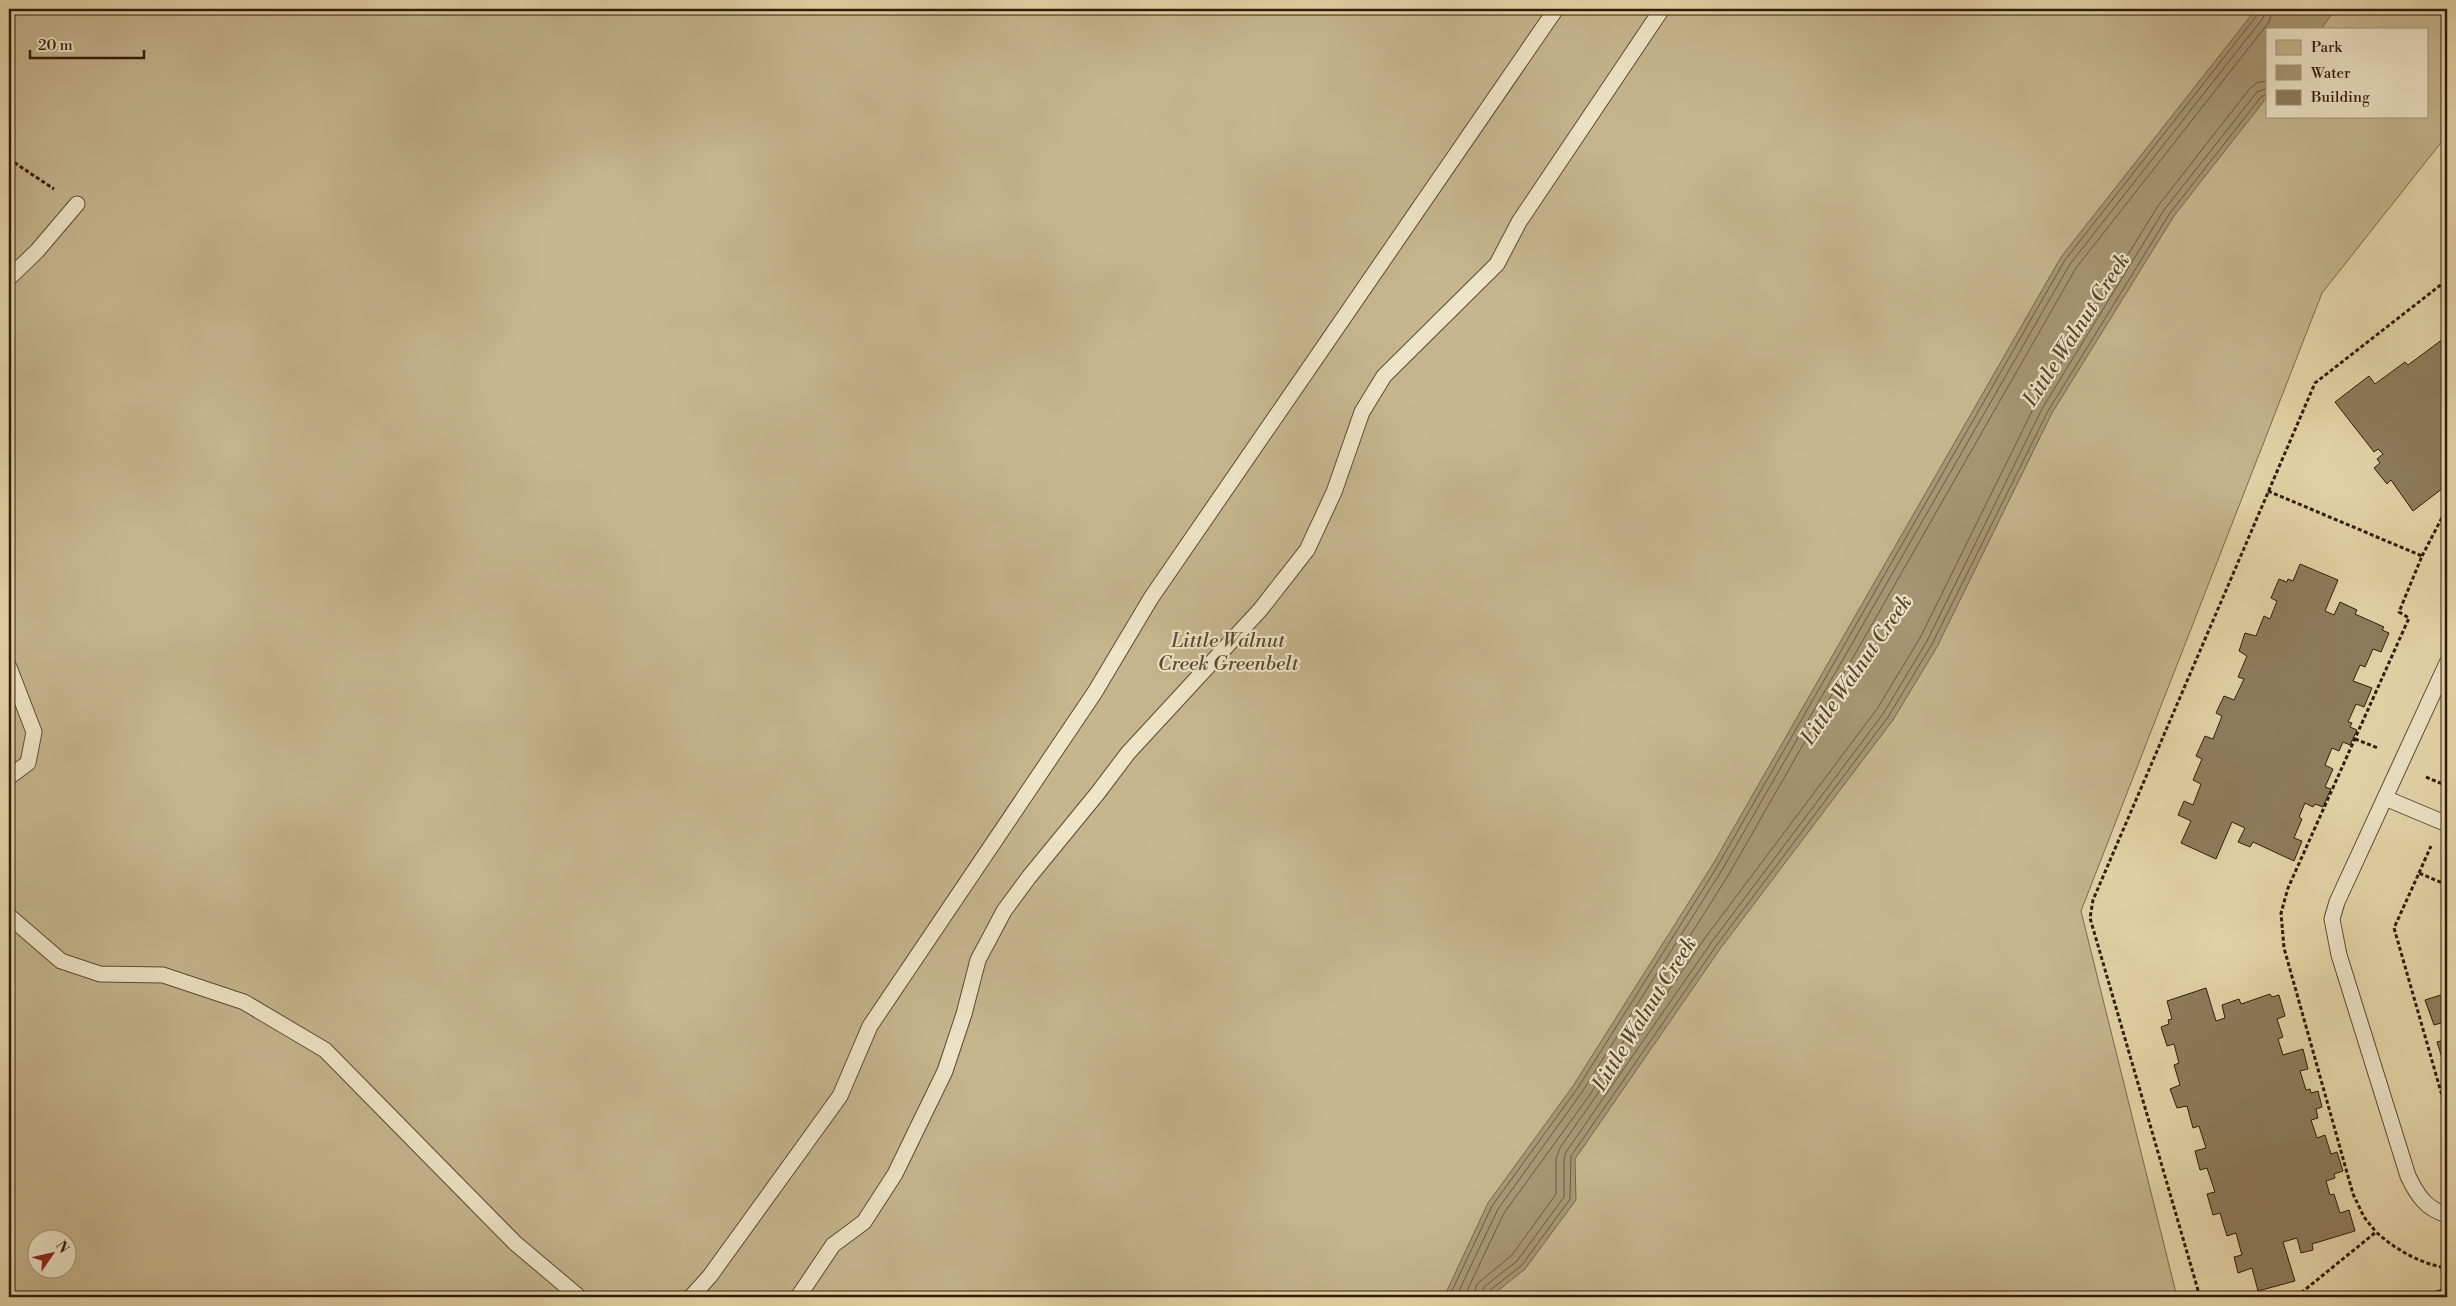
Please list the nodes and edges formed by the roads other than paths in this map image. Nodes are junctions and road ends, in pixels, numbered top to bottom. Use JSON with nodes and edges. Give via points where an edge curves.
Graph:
{"nodes":[{"id":1,"x":1556,"y":9,"type":"edge"},
{"id":2,"x":1662,"y":9,"type":"edge"},
{"id":3,"x":77,"y":204,"type":"road end"},
{"id":4,"x":9,"y":278,"type":"edge"},
{"id":5,"x":2447,"y":663,"type":"edge"},
{"id":6,"x":9,"y":667,"type":"edge"},
{"id":7,"x":9,"y":777,"type":"edge"},
{"id":8,"x":2385,"y":798,"type":"junction"},
{"id":9,"x":2447,"y":824,"type":"edge"},
{"id":10,"x":9,"y":916,"type":"edge"},
{"id":11,"x":2447,"y":1215,"type":"edge"},
{"id":12,"x":580,"y":1297,"type":"edge"},
{"id":13,"x":691,"y":1297,"type":"edge"},
{"id":14,"x":798,"y":1297,"type":"edge"}],
"edges":[{"from":1,"to":13,"type":"lane","via":[[1151,598],[1096,692],[870,1026],[840,1096],[710,1276]]},
{"from":2,"to":14,"type":"lane","via":[[1520,222],[1497,264],[1384,376],[1362,412],[1334,492],[1307,550],[1260,610],[1128,753],[1004,911],[978,960],[945,1071],[895,1174],[864,1222],[833,1245]]},
{"from":3,"to":4,"type":"lane"},
{"from":5,"to":8,"type":"lane"},
{"from":6,"to":7,"type":"lane","via":[[34,732],[28,763]]},
{"from":8,"to":9,"type":"lane"},
{"from":8,"to":11,"type":"lane","via":[[2337,902],[2332,919],[2334,938],[2408,1176],[2419,1197],[2434,1212]]},
{"from":10,"to":12,"type":"lane","via":[[61,961],[100,974],[163,974],[244,1002],[325,1050],[515,1243]]}]}
